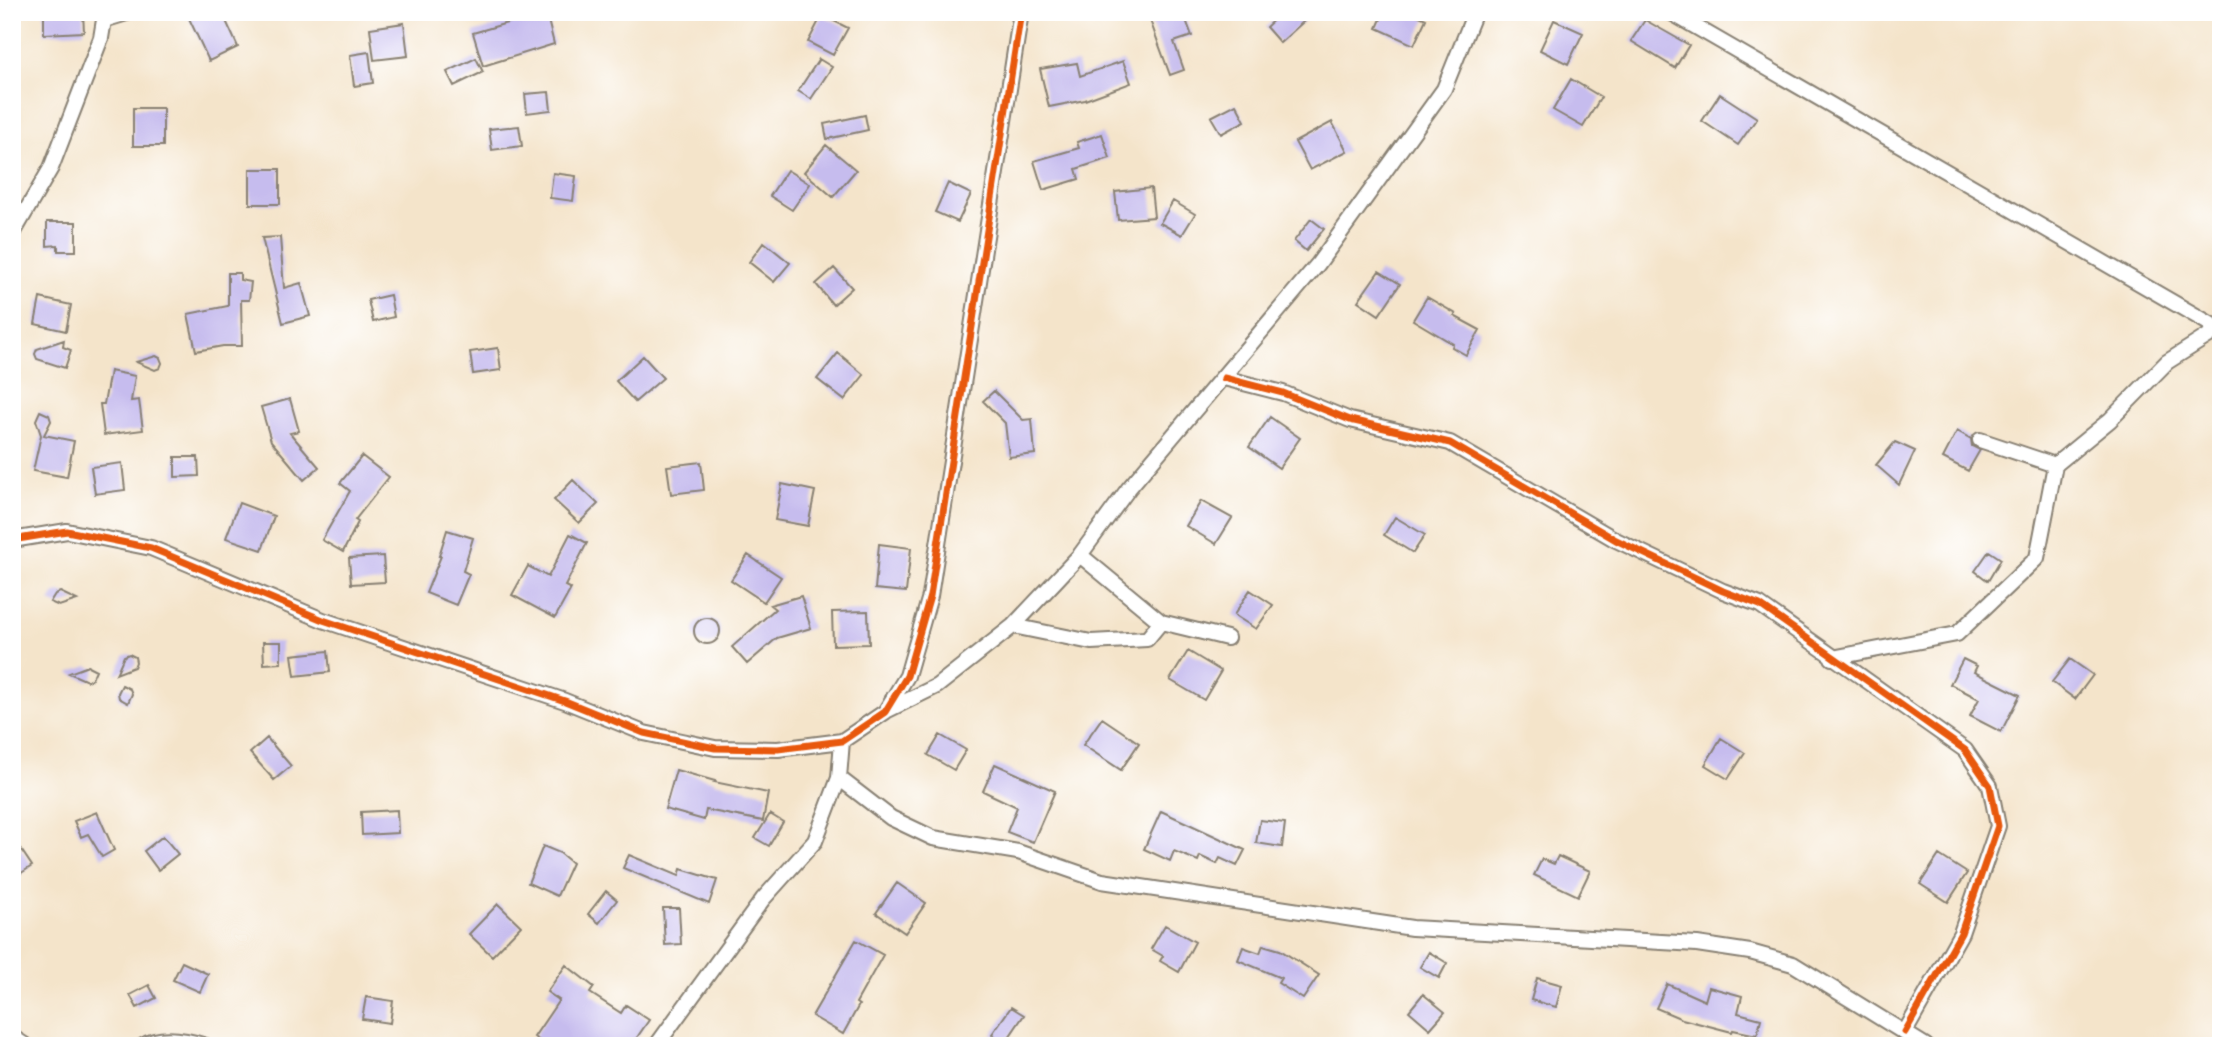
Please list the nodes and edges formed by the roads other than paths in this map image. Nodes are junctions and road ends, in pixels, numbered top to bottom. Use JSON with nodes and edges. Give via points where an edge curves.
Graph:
{"nodes":[{"id":1,"x":130,"y":12,"type":"edge"},
{"id":2,"x":1021,"y":12,"type":"edge"},
{"id":3,"x":1475,"y":12,"type":"edge"},
{"id":4,"x":1670,"y":12,"type":"edge"},
{"id":5,"x":103,"y":16,"type":"edge"},
{"id":6,"x":12,"y":235,"type":"edge"},
{"id":7,"x":1224,"y":377,"type":"junction"},
{"id":8,"x":1980,"y":439,"type":"dead end"},
{"id":9,"x":2055,"y":465,"type":"junction"},
{"id":10,"x":12,"y":540,"type":"edge"},
{"id":11,"x":1080,"y":555,"type":"junction"},
{"id":12,"x":1161,"y":622,"type":"junction"},
{"id":13,"x":1013,"y":626,"type":"junction"},
{"id":14,"x":1227,"y":638,"type":"dead end"},
{"id":15,"x":1832,"y":658,"type":"junction"},
{"id":16,"x":885,"y":712,"type":"junction"},
{"id":17,"x":842,"y":741,"type":"junction"},
{"id":18,"x":839,"y":778,"type":"junction"},
{"id":19,"x":1905,"y":1032,"type":"junction"},
{"id":20,"x":12,"y":1037,"type":"edge"},
{"id":21,"x":26,"y":1046,"type":"edge"},
{"id":22,"x":143,"y":1046,"type":"edge"},
{"id":23,"x":205,"y":1046,"type":"edge"},
{"id":24,"x":656,"y":1046,"type":"edge"},
{"id":25,"x":1926,"y":1046,"type":"edge"}],
"edges":[{"from":1,"to":5,"type":"street"},
{"from":2,"to":16,"type":"street","via":[[930,596],[907,677]]},
{"from":3,"to":7,"type":"street","via":[[1444,89],[1318,264]]},
{"from":4,"to":9,"type":"street","via":[[2219,328],[2167,362],[2110,420]]},
{"from":5,"to":6,"type":"street","via":[[102,38],[51,168]]},
{"from":7,"to":11,"type":"street","via":[[1129,488]]},
{"from":7,"to":15,"type":"street","via":[[1283,393],[1350,420],[1450,443],[1616,540],[1760,605]]},
{"from":8,"to":9,"type":"street"},
{"from":9,"to":15,"type":"street","via":[[2037,558],[1956,634]]},
{"from":10,"to":17,"type":"street","via":[[66,531],[151,548],[323,620],[565,701],[644,733],[715,748],[778,749]]},
{"from":11,"to":12,"type":"street"},
{"from":11,"to":13,"type":"street"},
{"from":12,"to":13,"type":"street","via":[[1147,639],[1091,642]]},
{"from":12,"to":14,"type":"street"},
{"from":13,"to":16,"type":"street","via":[[937,687]]},
{"from":15,"to":19,"type":"street","via":[[1965,750],[1990,786],[1998,826],[1961,933]]},
{"from":16,"to":17,"type":"street"},
{"from":17,"to":18,"type":"street"},
{"from":18,"to":19,"type":"street","via":[[891,818],[933,838],[1018,852],[1102,881],[1412,928],[1697,944],[1750,952],[1793,964]]},
{"from":18,"to":24,"type":"street","via":[[815,841],[763,899]]},
{"from":19,"to":25,"type":"street"},
{"from":20,"to":21,"type":"street"},
{"from":22,"to":23,"type":"street","via":[[151,1041],[189,1041]]}]}
